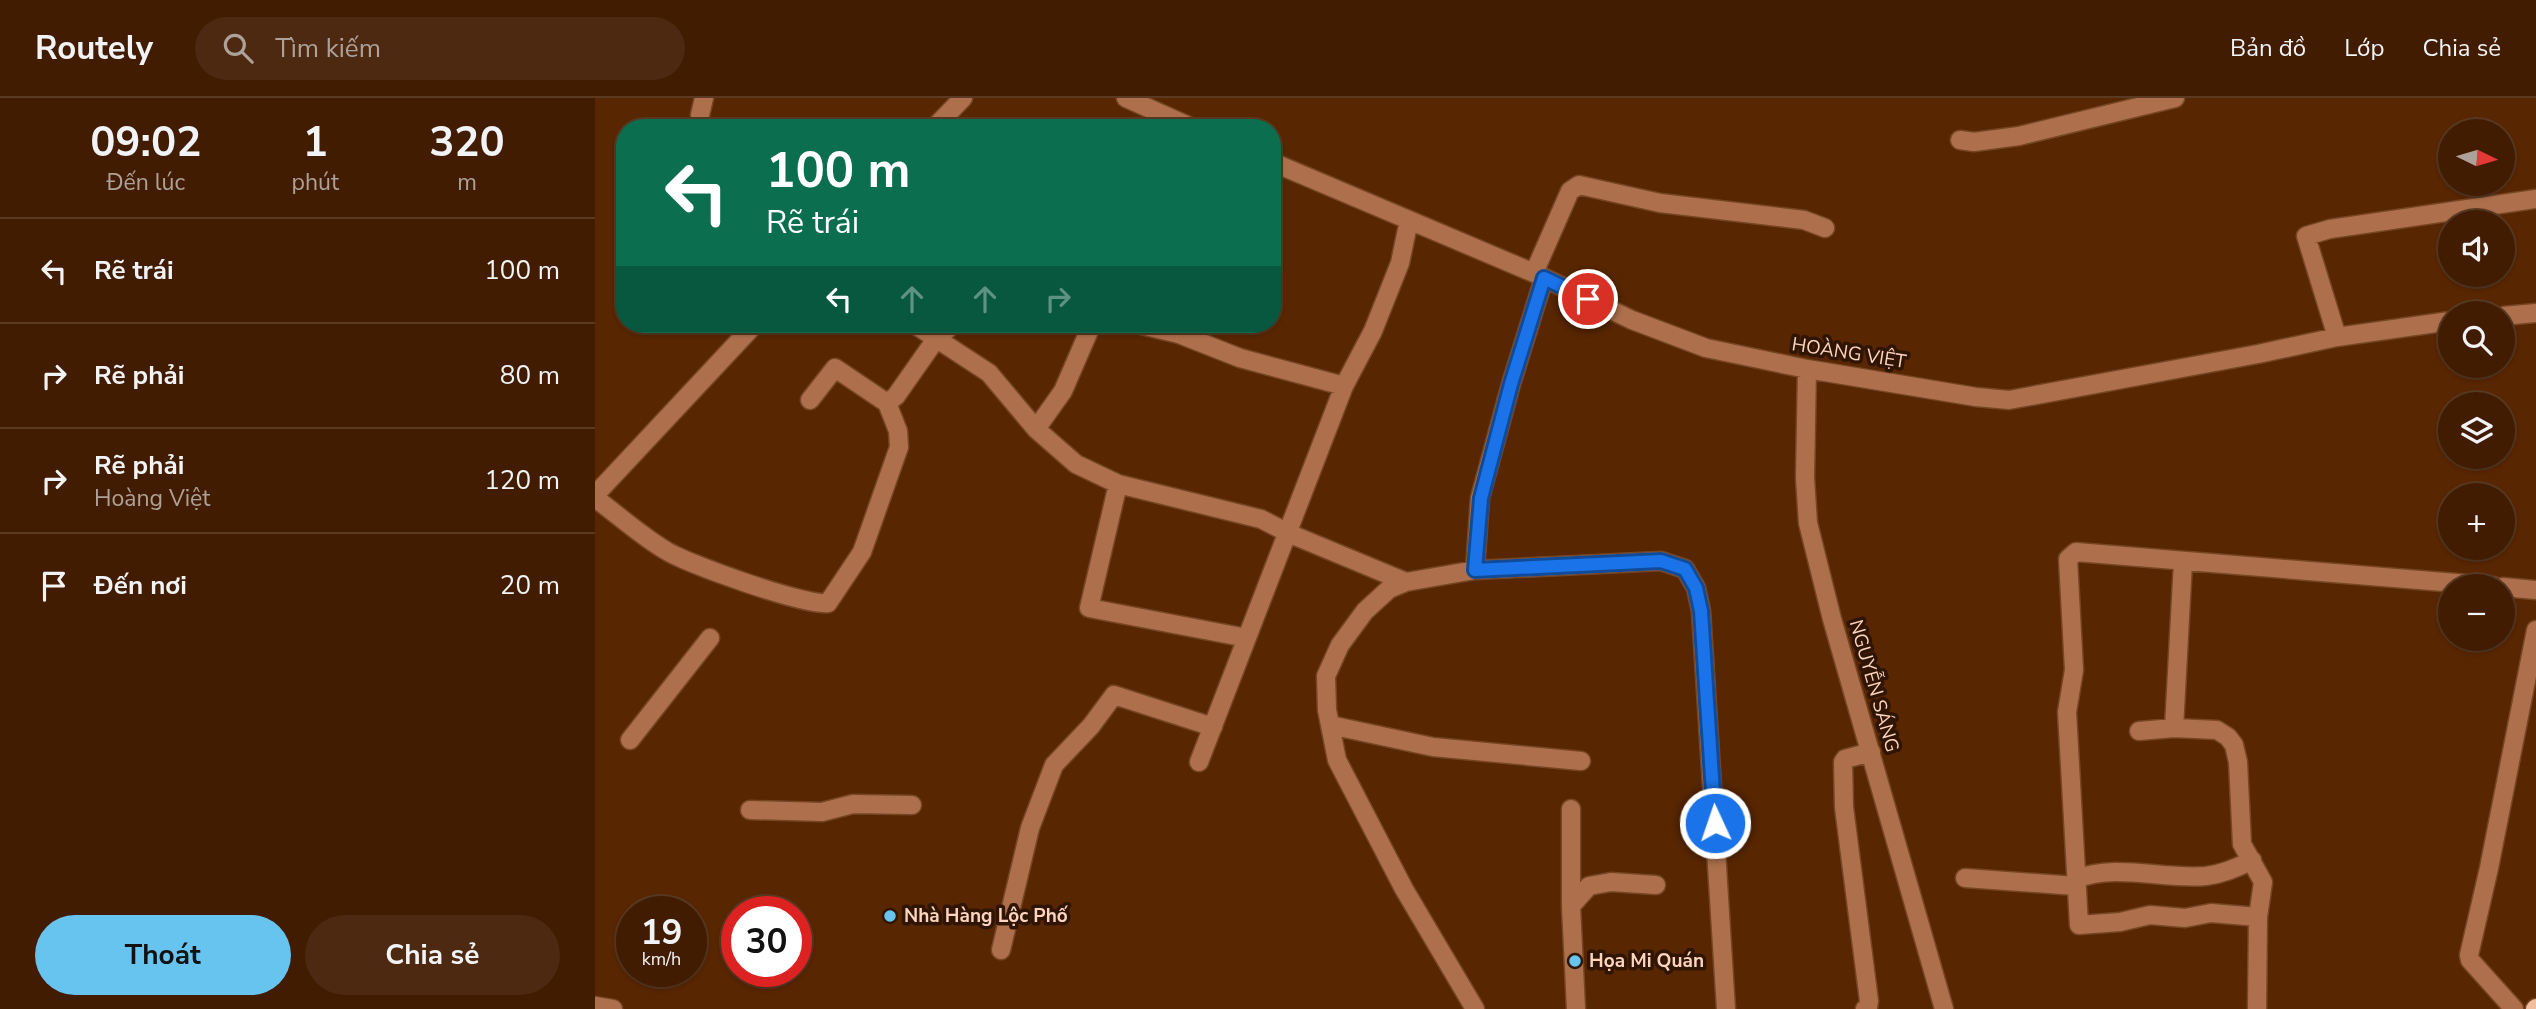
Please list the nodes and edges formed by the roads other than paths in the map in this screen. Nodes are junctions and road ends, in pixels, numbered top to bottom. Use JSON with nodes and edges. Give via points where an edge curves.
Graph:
{"nodes":[{"id":1,"x":963,"y":98,"type":"edge"},
{"id":2,"x":1126,"y":98,"type":"edge"},
{"id":3,"x":2175,"y":98,"type":"edge"},
{"id":4,"x":943,"y":119,"type":"edge"},
{"id":5,"x":1173,"y":119,"type":"edge"},
{"id":6,"x":1960,"y":139,"type":"dead end"},
{"id":7,"x":1281,"y":166,"type":"edge"},
{"id":8,"x":2536,"y":200,"type":"edge"},
{"id":9,"x":1409,"y":220,"type":"junction"},
{"id":10,"x":1825,"y":228,"type":"dead end"},
{"id":11,"x":1539,"y":275,"type":"junction"},
{"id":12,"x":2536,"y":313,"type":"edge"},
{"id":13,"x":2515,"y":315,"type":"edge"},
{"id":14,"x":2438,"y":323,"type":"edge"},
{"id":15,"x":747,"y":333,"type":"edge"},
{"id":16,"x":928,"y":333,"type":"edge"},
{"id":17,"x":943,"y":333,"type":"edge"},
{"id":18,"x":1088,"y":333,"type":"edge"},
{"id":19,"x":1175,"y":333,"type":"edge"},
{"id":20,"x":2337,"y":337,"type":"junction"},
{"id":21,"x":938,"y":340,"type":"junction"},
{"id":22,"x":1807,"y":369,"type":"junction"},
{"id":23,"x":1344,"y":386,"type":"junction"},
{"id":24,"x":810,"y":400,"type":"dead end"},
{"id":25,"x":887,"y":403,"type":"junction"},
{"id":26,"x":1036,"y":429,"type":"junction"},
{"id":27,"x":1118,"y":484,"type":"junction"},
{"id":28,"x":595,"y":497,"type":"edge"},
{"id":29,"x":1288,"y":533,"type":"junction"},
{"id":30,"x":2183,"y":562,"type":"junction"},
{"id":31,"x":1475,"y":570,"type":"junction"},
{"id":32,"x":1406,"y":582,"type":"junction"},
{"id":33,"x":2438,"y":582,"type":"edge"},
{"id":34,"x":2515,"y":588,"type":"edge"},
{"id":35,"x":2536,"y":590,"type":"edge"},
{"id":36,"x":2536,"y":630,"type":"edge"},
{"id":37,"x":710,"y":638,"type":"dead end"},
{"id":38,"x":1247,"y":638,"type":"junction"},
{"id":39,"x":1330,"y":725,"type":"junction"},
{"id":40,"x":1213,"y":727,"type":"junction"},
{"id":41,"x":2174,"y":728,"type":"junction"},
{"id":42,"x":2139,"y":731,"type":"dead end"},
{"id":43,"x":630,"y":740,"type":"dead end"},
{"id":44,"x":1871,"y":752,"type":"junction"},
{"id":45,"x":1581,"y":761,"type":"dead end"},
{"id":46,"x":1199,"y":762,"type":"dead end"},
{"id":47,"x":912,"y":805,"type":"dead end"},
{"id":48,"x":1571,"y":809,"type":"dead end"},
{"id":49,"x":750,"y":810,"type":"dead end"},
{"id":50,"x":2252,"y":860,"type":"junction"},
{"id":51,"x":1965,"y":878,"type":"dead end"},
{"id":52,"x":2076,"y":883,"type":"junction"},
{"id":53,"x":1657,"y":885,"type":"dead end"},
{"id":54,"x":1571,"y":906,"type":"junction"},
{"id":55,"x":2258,"y":917,"type":"junction"},
{"id":56,"x":1000,"y":950,"type":"dead end"},
{"id":57,"x":595,"y":1006,"type":"edge"},
{"id":58,"x":613,"y":1009,"type":"edge"},
{"id":59,"x":1475,"y":1009,"type":"edge"},
{"id":60,"x":1576,"y":1009,"type":"edge"},
{"id":61,"x":1726,"y":1009,"type":"edge"},
{"id":62,"x":1865,"y":1009,"type":"edge"},
{"id":63,"x":1944,"y":1009,"type":"edge"},
{"id":64,"x":2257,"y":1009,"type":"edge"},
{"id":65,"x":2514,"y":1009,"type":"edge"}],
"edges":[{"from":1,"to":4,"type":"street"},
{"from":2,"to":5,"type":"street"},
{"from":3,"to":6,"type":"street","via":[[2019,136],[1974,142]]},
{"from":7,"to":9,"type":"street","name":"HOÀNG VIỆT"},
{"from":8,"to":20,"type":"street","via":[[2306,236]]},
{"from":9,"to":11,"type":"street","name":"HOÀNG VIỆT"},
{"from":9,"to":23,"type":"street","via":[[1395,275]]},
{"from":10,"to":11,"type":"street","via":[[1804,220],[1660,203],[1579,185],[1570,191]]},
{"from":11,"to":22,"type":"street","name":"HOÀNG VIỆT","via":[[1632,320],[1706,348]]},
{"from":11,"to":31,"type":"street","via":[[1481,498]]},
{"from":12,"to":13,"type":"street"},
{"from":14,"to":20,"type":"street","name":"HOÀNG VIỆT"},
{"from":15,"to":28,"type":"street"},
{"from":16,"to":21,"type":"street"},
{"from":17,"to":21,"type":"street"},
{"from":18,"to":26,"type":"street","via":[[1063,391]]},
{"from":19,"to":23,"type":"street","via":[[1240,358]]},
{"from":20,"to":22,"type":"street","name":"HOÀNG VIỆT","via":[[2009,400]]},
{"from":21,"to":25,"type":"street"},
{"from":21,"to":26,"type":"street","via":[[989,373]]},
{"from":22,"to":44,"type":"street","name":"NGUYỄN SÁNG","via":[[1808,523]]},
{"from":23,"to":29,"type":"street"},
{"from":24,"to":25,"type":"street","via":[[835,368]]},
{"from":25,"to":28,"type":"street","via":[[899,447],[862,552],[828,603],[810,603],[666,551]]},
{"from":26,"to":27,"type":"street","via":[[1076,464]]},
{"from":27,"to":29,"type":"street","via":[[1261,519]]},
{"from":27,"to":38,"type":"street","via":[[1089,607]]},
{"from":29,"to":32,"type":"street"},
{"from":29,"to":38,"type":"street"},
{"from":30,"to":33,"type":"street"},
{"from":30,"to":41,"type":"street"},
{"from":30,"to":52,"type":"street","via":[[2075,552],[2068,559],[2074,670],[2067,712]]},
{"from":31,"to":32,"type":"street"},
{"from":31,"to":61,"type":"street","via":[[1661,561],[1685,569],[1696,588]]},
{"from":32,"to":39,"type":"street","via":[[1379,597],[1339,645],[1327,676]]},
{"from":34,"to":35,"type":"street"},
{"from":36,"to":65,"type":"street","via":[[2469,955]]},
{"from":37,"to":43,"type":"street"},
{"from":38,"to":40,"type":"street"},
{"from":39,"to":45,"type":"street","via":[[1433,747]]},
{"from":39,"to":59,"type":"street","via":[[1337,760],[1362,811]]},
{"from":40,"to":46,"type":"street"},
{"from":40,"to":56,"type":"street","via":[[1114,695],[1054,765],[1030,828]]},
{"from":41,"to":42,"type":"street"},
{"from":41,"to":50,"type":"street","via":[[2217,730],[2234,745],[2242,844]]},
{"from":44,"to":62,"type":"street","via":[[1845,759],[1842,771],[1868,1001]]},
{"from":44,"to":63,"type":"street","name":"NGUYỄN SÁNG"},
{"from":47,"to":49,"type":"street","via":[[853,804],[822,812]]},
{"from":48,"to":54,"type":"street"},
{"from":50,"to":52,"type":"street","via":[[2203,876],[2094,872]]},
{"from":50,"to":55,"type":"street","via":[[2263,882]]},
{"from":51,"to":52,"type":"street"},
{"from":52,"to":55,"type":"street","via":[[2079,925],[2150,915]]},
{"from":53,"to":54,"type":"street","via":[[1611,882],[1589,886]]},
{"from":54,"to":60,"type":"street"},
{"from":55,"to":64,"type":"street"},
{"from":57,"to":58,"type":"street"}]}
